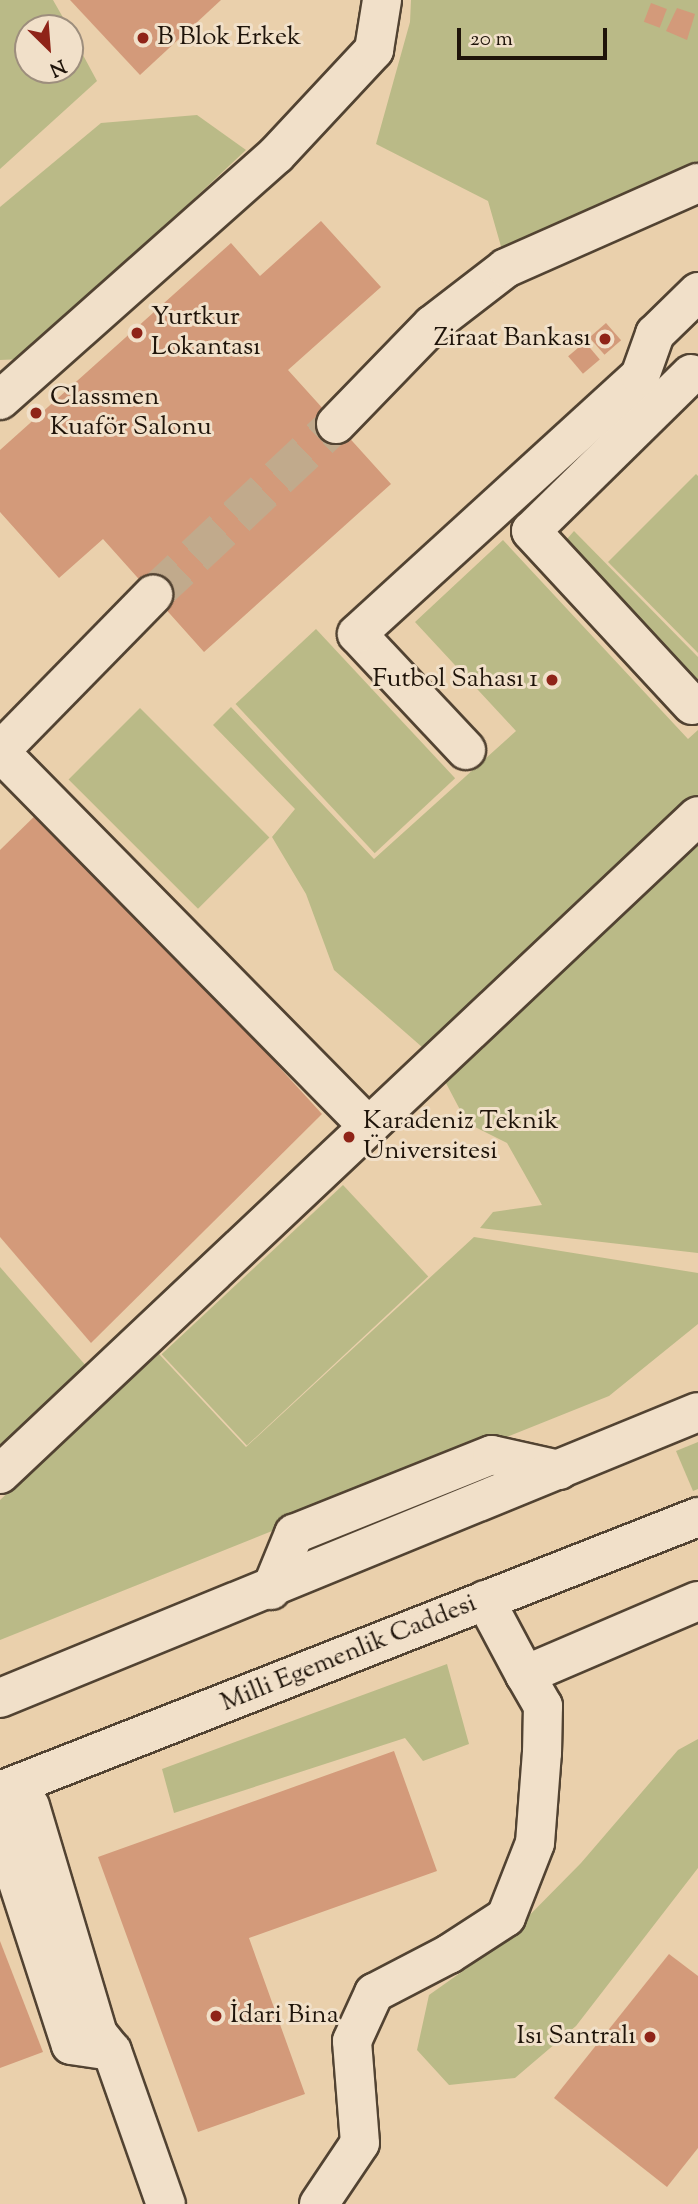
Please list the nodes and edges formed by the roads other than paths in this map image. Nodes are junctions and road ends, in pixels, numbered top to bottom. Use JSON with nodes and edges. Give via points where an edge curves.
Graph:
{"nodes":[{"id":1,"x":382,"y":0,"type":"edge"},
{"id":2,"x":698,"y":183,"type":"edge"},
{"id":3,"x":698,"y":292,"type":"edge"},
{"id":4,"x":687,"y":369,"type":"edge"},
{"id":5,"x":0,"y":400,"type":"edge"},
{"id":6,"x":336,"y":424,"type":"tunnel mouth"},
{"id":7,"x":153,"y":595,"type":"tunnel mouth"},
{"id":8,"x":692,"y":705,"type":"dead end"},
{"id":9,"x":466,"y":750,"type":"dead end"},
{"id":10,"x":0,"y":751,"type":"edge"},
{"id":11,"x":698,"y":816,"type":"edge"},
{"id":12,"x":369,"y":1127,"type":"junction"},
{"id":13,"x":698,"y":1397,"type":"edge"},
{"id":14,"x":685,"y":1418,"type":"edge"},
{"id":15,"x":0,"y":1474,"type":"edge"},
{"id":16,"x":698,"y":1517,"type":"edge"},
{"id":17,"x":485,"y":1600,"type":"junction"},
{"id":18,"x":698,"y":1601,"type":"edge"},
{"id":19,"x":525,"y":1675,"type":"junction"},
{"id":20,"x":0,"y":1698,"type":"edge"},
{"id":21,"x":1,"y":1799,"type":"edge"},
{"id":22,"x":166,"y":2204,"type":"edge"},
{"id":23,"x":319,"y":2204,"type":"edge"}],
"edges":[{"from":1,"to":5,"type":"street","via":[[374,50],[276,155]]},
{"from":2,"to":6,"type":"street","via":[[558,241],[506,268],[432,325]]},
{"from":3,"to":9,"type":"street","via":[[655,334],[639,376],[357,634]]},
{"from":4,"to":8,"type":"street","via":[[531,531]]},
{"from":7,"to":10,"type":"street"},
{"from":10,"to":12,"type":"street"},
{"from":11,"to":12,"type":"street"},
{"from":12,"to":15,"type":"street"},
{"from":13,"to":14,"type":"street"},
{"from":14,"to":20,"type":"street"},
{"from":16,"to":17,"type":"street","name":"Milli Egemenlik Caddesi"},
{"from":17,"to":19,"type":"street"},
{"from":17,"to":21,"type":"street","name":"Milli Egemenlik Caddesi"},
{"from":18,"to":19,"type":"street"},
{"from":19,"to":23,"type":"street","via":[[543,1706],[535,1843],[506,1917],[449,1954],[374,1993],[352,2041],[360,2143]]},
{"from":21,"to":22,"type":"street","via":[[30,1806],[98,2034],[112,2051]]}]}
